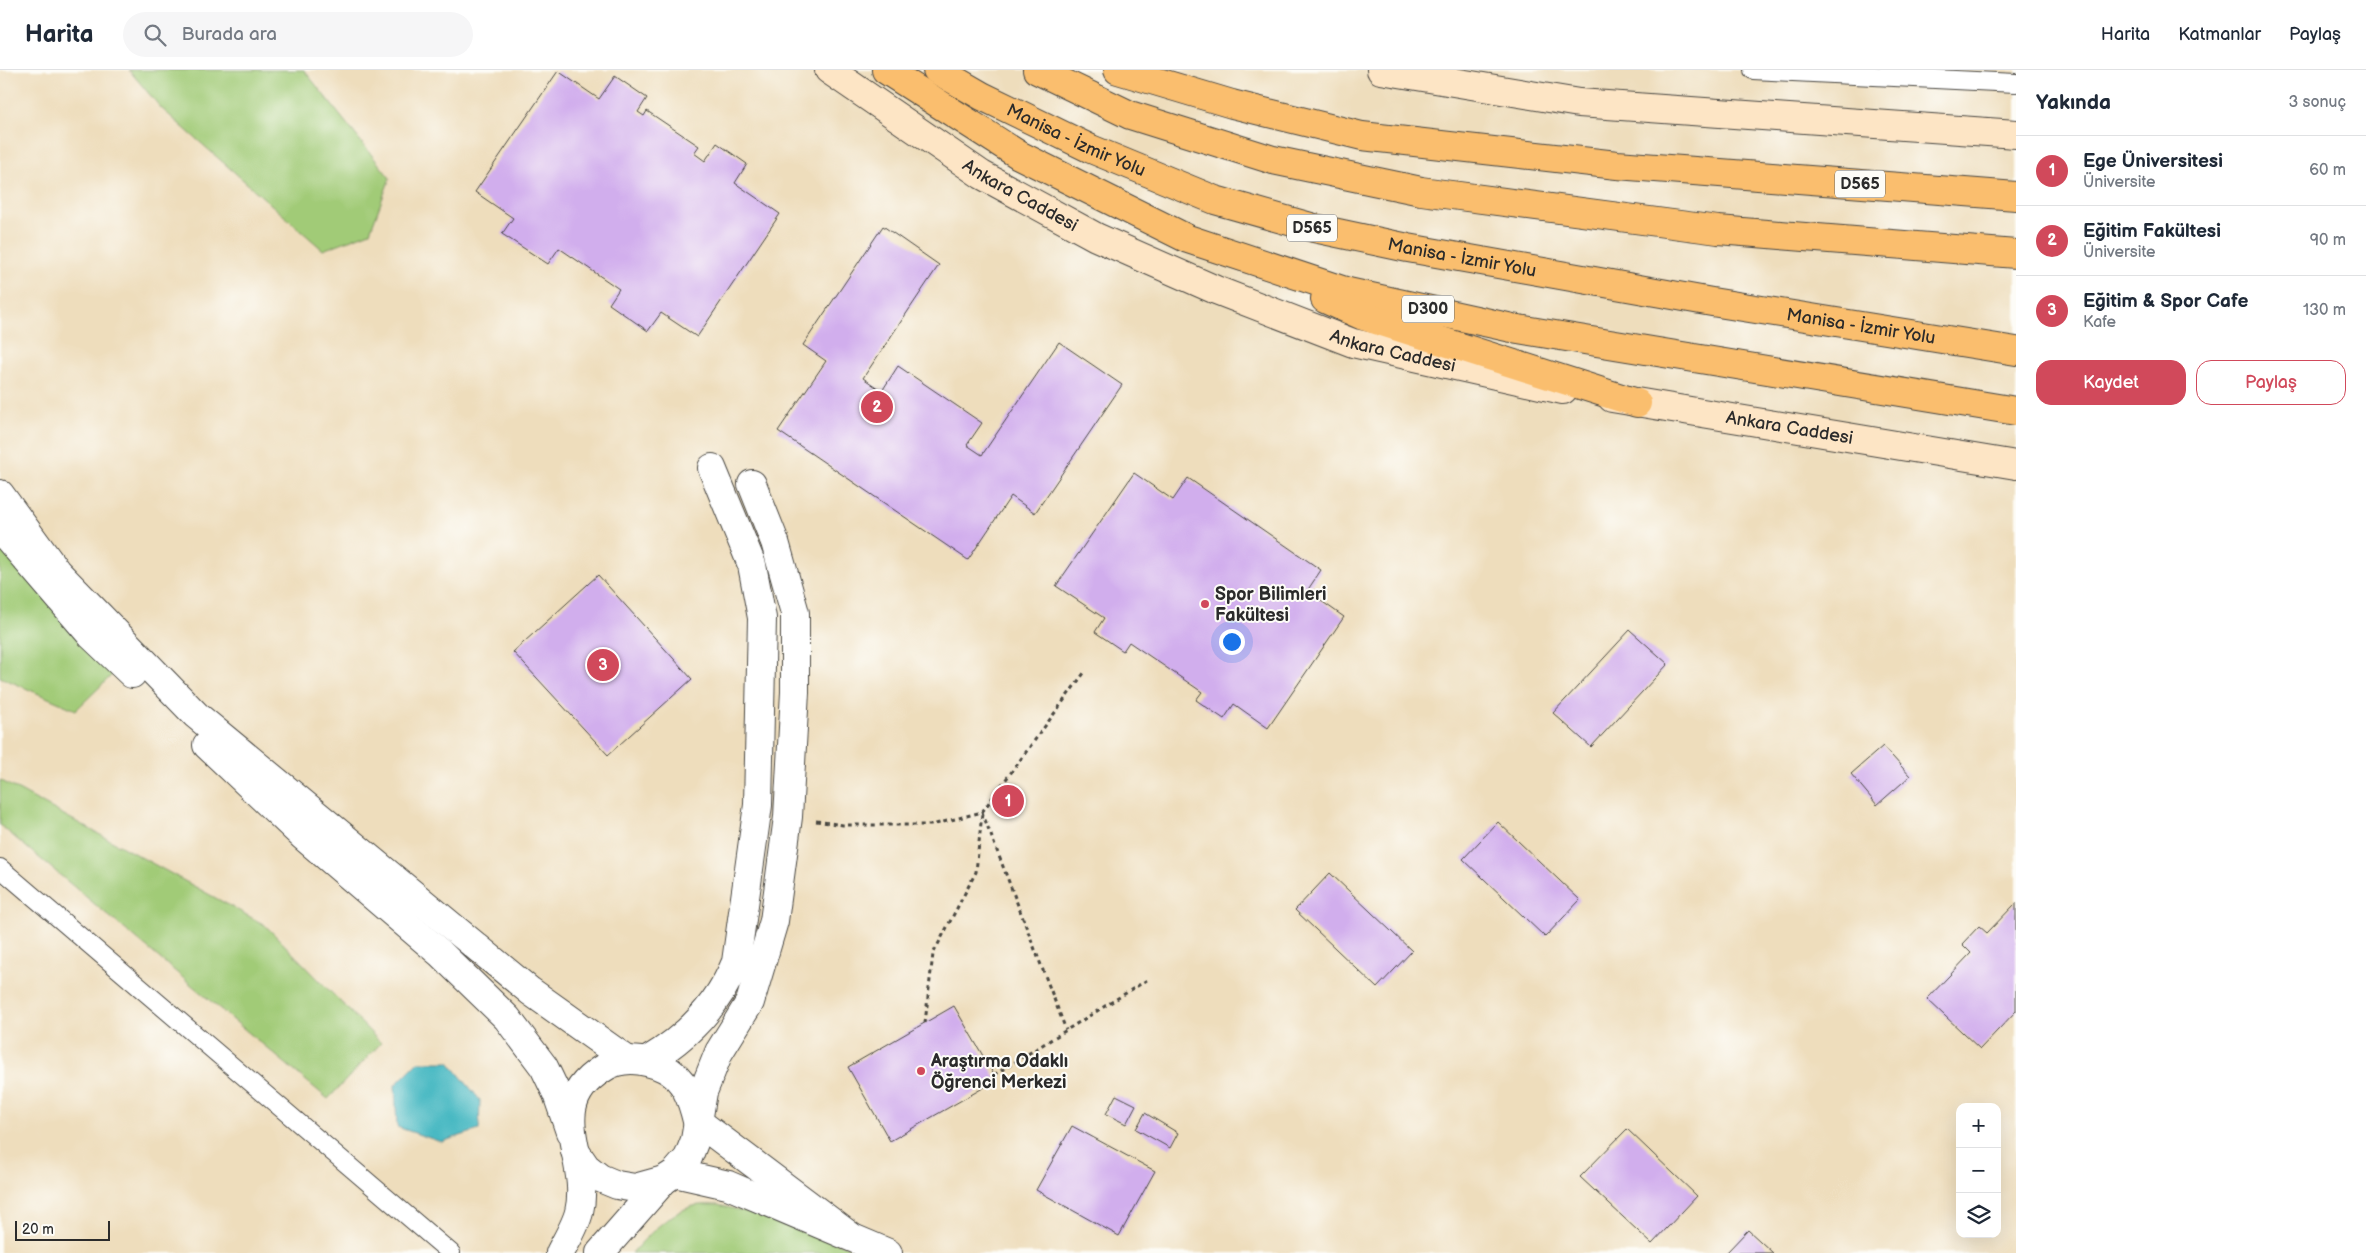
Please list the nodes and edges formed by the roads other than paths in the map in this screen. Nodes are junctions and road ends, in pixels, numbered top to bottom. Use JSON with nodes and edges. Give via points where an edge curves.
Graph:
{"nodes":[{"id":1,"x":829,"y":70,"type":"edge"},
{"id":2,"x":886,"y":70,"type":"edge"},
{"id":3,"x":937,"y":70,"type":"edge"},
{"id":4,"x":1037,"y":70,"type":"edge"},
{"id":5,"x":1118,"y":70,"type":"edge"},
{"id":6,"x":1381,"y":70,"type":"edge"},
{"id":7,"x":1753,"y":70,"type":"edge"},
{"id":8,"x":2016,"y":83,"type":"edge"},
{"id":9,"x":2016,"y":134,"type":"edge"},
{"id":10,"x":2016,"y":196,"type":"edge"},
{"id":11,"x":1188,"y":239,"type":"junction"},
{"id":12,"x":2016,"y":254,"type":"edge"},
{"id":13,"x":2016,"y":351,"type":"edge"},
{"id":14,"x":1637,"y":403,"type":"junction"},
{"id":15,"x":2016,"y":411,"type":"edge"},
{"id":16,"x":2016,"y":465,"type":"edge"},
{"id":17,"x":712,"y":468,"type":"dead end"},
{"id":18,"x":752,"y":484,"type":"dead end"},
{"id":19,"x":0,"y":494,"type":"edge"},
{"id":20,"x":0,"y":529,"type":"edge"},
{"id":21,"x":200,"y":728,"type":"junction"},
{"id":22,"x":0,"y":868,"type":"edge"},
{"id":23,"x":637,"y":1061,"type":"junction"},
{"id":24,"x":697,"y":1120,"type":"junction"},
{"id":25,"x":573,"y":1141,"type":"junction"},
{"id":26,"x":670,"y":1176,"type":"junction"},
{"id":27,"x":850,"y":1236,"type":"junction"},
{"id":28,"x":451,"y":1253,"type":"edge"},
{"id":29,"x":560,"y":1253,"type":"edge"},
{"id":30,"x":600,"y":1253,"type":"edge"},
{"id":31,"x":888,"y":1253,"type":"edge"}],
"edges":[{"from":1,"to":14,"type":"main road","name":"Ankara Caddesi","via":[[982,175],[1096,237],[1216,290],[1353,343],[1549,387]]},
{"from":2,"to":11,"type":"highway","name":"Ankara Caddesi","number":"D300","via":[[1019,155]]},
{"from":3,"to":13,"type":"highway","name":"Manisa - İzmir Yolu","number":"D565","via":[[982,96],[1092,149],[1215,200],[1314,228],[1712,302]]},
{"from":4,"to":12,"type":"highway","via":[[1130,115],[1273,160],[1420,191],[1718,230]]},
{"from":5,"to":10,"type":"highway","number":"D565","via":[[1232,104],[1362,136],[1704,173]]},
{"from":6,"to":9,"type":"main road","via":[[1579,103]]},
{"from":7,"to":8,"type":"lane"},
{"from":11,"to":14,"type":"highway","via":[[1363,316]]},
{"from":11,"to":15,"type":"highway","name":"Ankara Caddesi","number":"D300","via":[[1348,292],[1502,326]]},
{"from":14,"to":16,"type":"main road","name":"Ankara Caddesi"},
{"from":17,"to":23,"type":"street","via":[[752,565],[762,618],[758,805],[736,962],[730,975],[713,1004],[690,1031]]},
{"from":18,"to":24,"type":"street","via":[[775,542],[795,613],[795,692],[788,817],[774,921],[750,1002],[719,1052],[702,1092]]},
{"from":19,"to":21,"type":"street","via":[[57,572]]},
{"from":20,"to":21,"type":"street","via":[[91,635]]},
{"from":21,"to":23,"type":"street","via":[[530,991]]},
{"from":21,"to":25,"type":"street","via":[[303,836],[440,953],[507,1018],[544,1067]]},
{"from":22,"to":28,"type":"lane"},
{"from":23,"to":24,"type":"street","via":[[666,1069],[682,1083],[692,1100]]},
{"from":23,"to":25,"type":"street","via":[[607,1065],[590,1076],[578,1092],[570,1112]]},
{"from":24,"to":26,"type":"street","via":[[695,1140],[688,1158]]},
{"from":24,"to":27,"type":"street"},
{"from":25,"to":26,"type":"street","via":[[586,1167],[617,1186],[653,1185]]},
{"from":25,"to":29,"type":"street","via":[[581,1178],[579,1212]]},
{"from":26,"to":27,"type":"street","via":[[728,1185]]},
{"from":26,"to":30,"type":"street"},
{"from":27,"to":31,"type":"street"}]}
